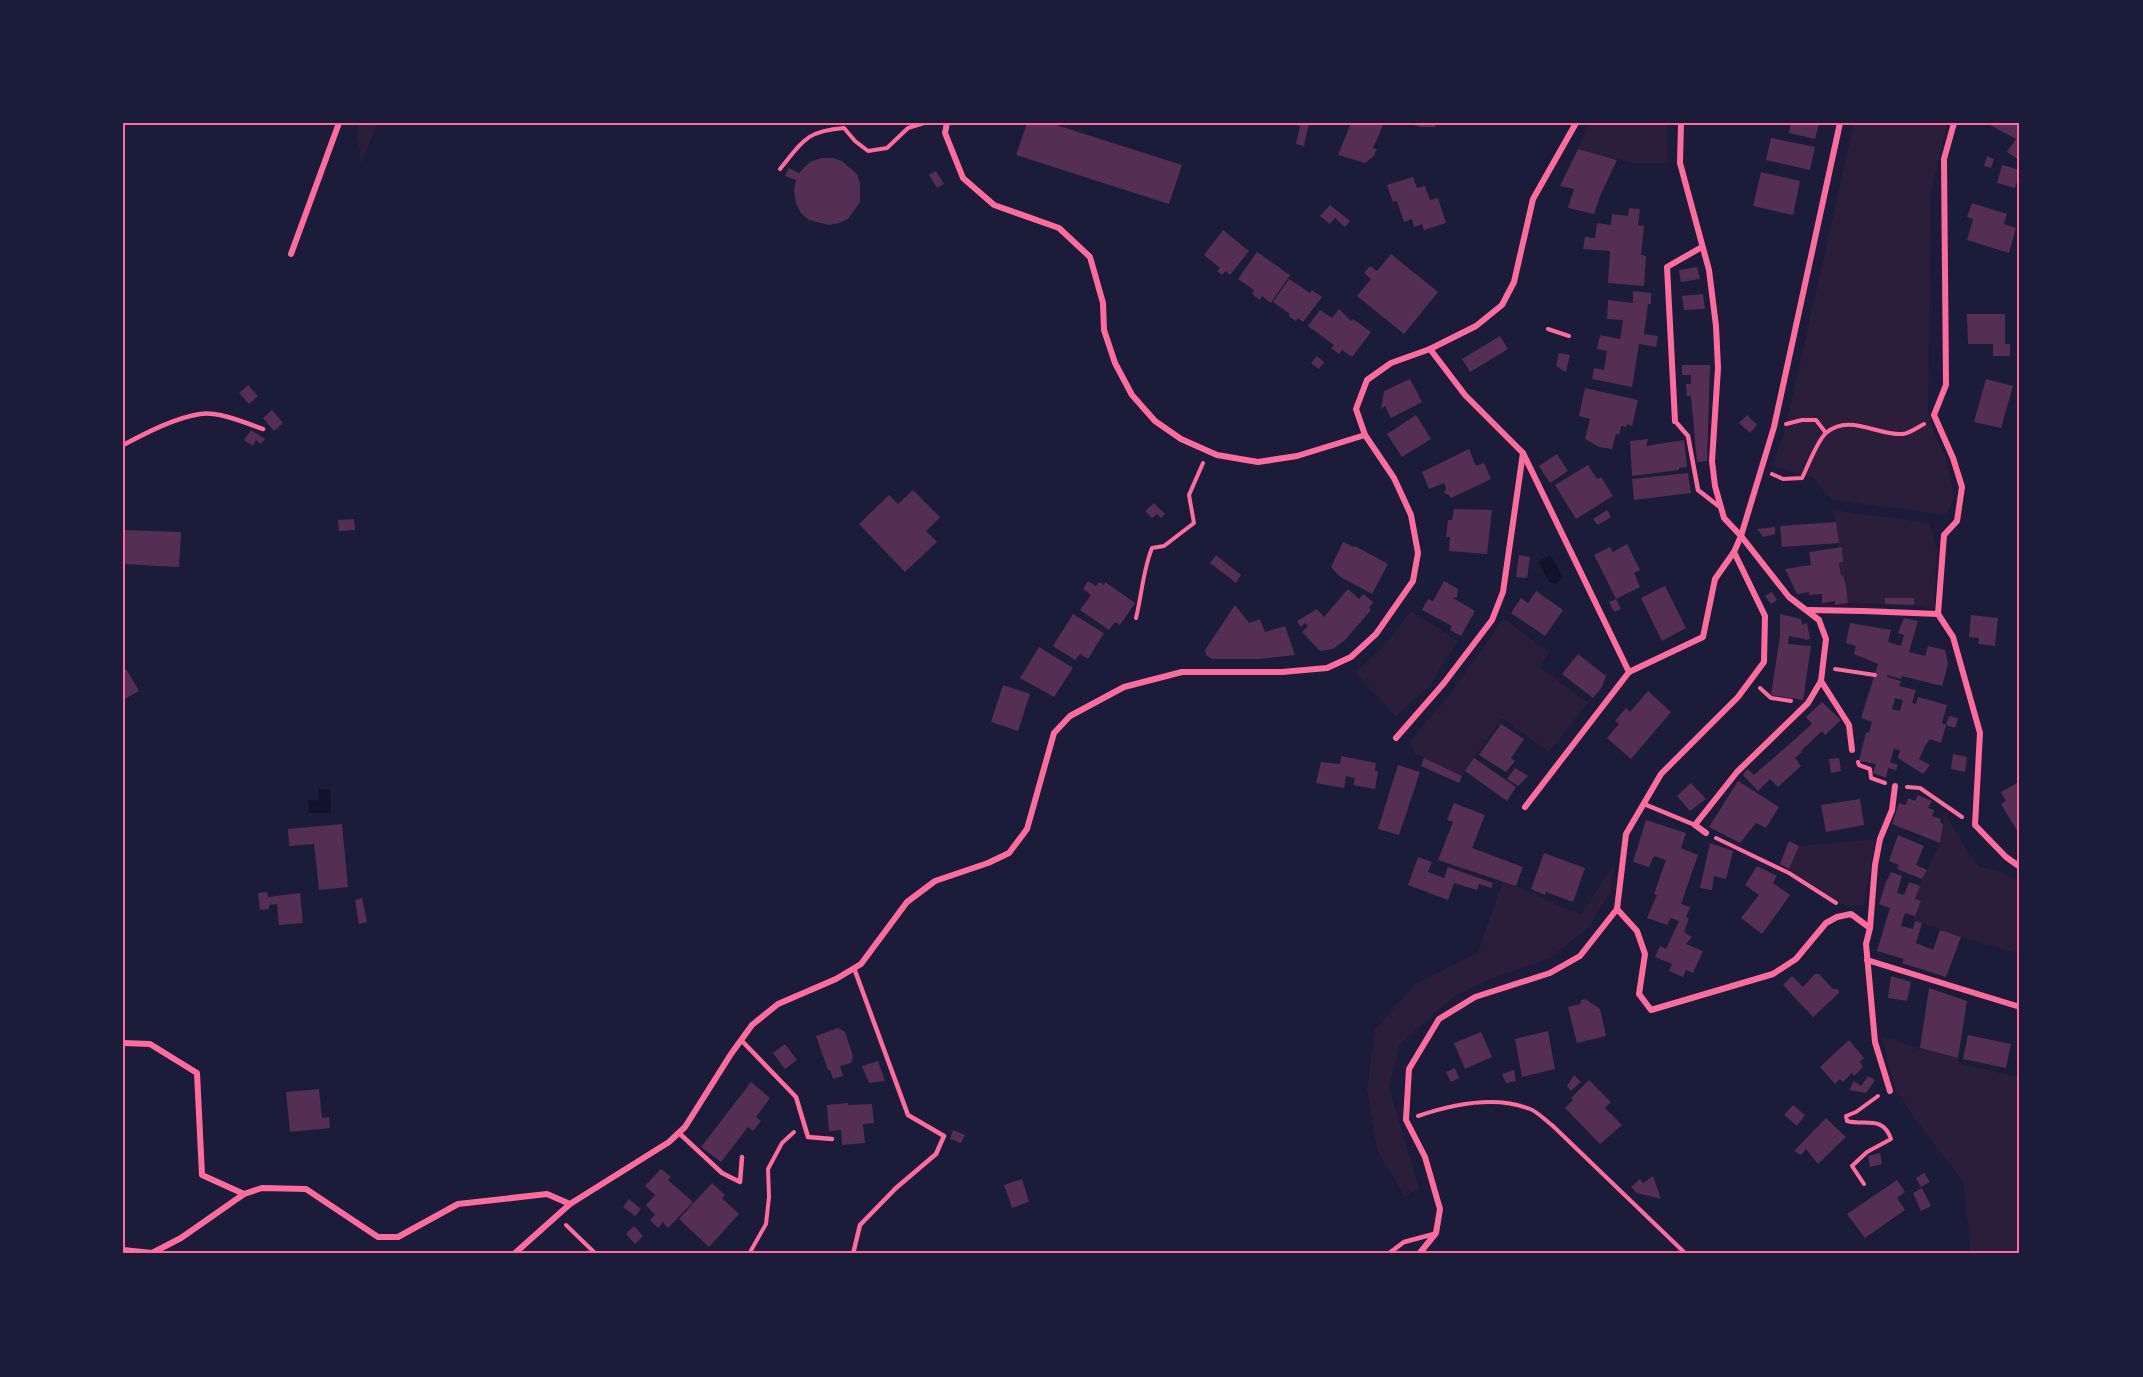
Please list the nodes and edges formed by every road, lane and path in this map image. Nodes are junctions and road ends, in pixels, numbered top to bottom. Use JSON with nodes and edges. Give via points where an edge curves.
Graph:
{"nodes":[{"id":1,"x":339,"y":123,"type":"edge"},
{"id":2,"x":924,"y":123,"type":"edge"},
{"id":3,"x":947,"y":123,"type":"edge"},
{"id":4,"x":1576,"y":123,"type":"edge"},
{"id":5,"x":1681,"y":123,"type":"edge"},
{"id":6,"x":1840,"y":123,"type":"edge"},
{"id":7,"x":1954,"y":123,"type":"edge"},
{"id":8,"x":780,"y":169,"type":"dead end"},
{"id":9,"x":1702,"y":247,"type":"junction"},
{"id":10,"x":291,"y":254,"type":"dead end"},
{"id":11,"x":1548,"y":329,"type":"dead end"},
{"id":12,"x":1569,"y":336,"type":"dead end"},
{"id":13,"x":1430,"y":349,"type":"junction"},
{"id":14,"x":1934,"y":415,"type":"junction"},
{"id":15,"x":1675,"y":421,"type":"joint"},
{"id":16,"x":1774,"y":427,"type":"junction"},
{"id":17,"x":263,"y":429,"type":"dead end"},
{"id":18,"x":1826,"y":433,"type":"junction"},
{"id":19,"x":1365,"y":435,"type":"junction"},
{"id":20,"x":123,"y":446,"type":"edge"},
{"id":21,"x":1208,"y":451,"type":"junction"},
{"id":22,"x":1523,"y":453,"type":"junction"},
{"id":23,"x":1760,"y":470,"type":"junction"},
{"id":24,"x":1721,"y":508,"type":"junction"},
{"id":25,"x":1741,"y":536,"type":"junction"},
{"id":26,"x":1734,"y":552,"type":"junction"},
{"id":27,"x":1809,"y":610,"type":"junction"},
{"id":28,"x":1938,"y":614,"type":"junction"},
{"id":29,"x":1137,"y":618,"type":"dead end"},
{"id":30,"x":1836,"y":669,"type":"dead end"},
{"id":31,"x":1629,"y":672,"type":"junction"},
{"id":32,"x":1875,"y":675,"type":"dead end"},
{"id":33,"x":1751,"y":679,"type":"junction"},
{"id":34,"x":1821,"y":681,"type":"junction"},
{"id":35,"x":1808,"y":704,"type":"junction"},
{"id":36,"x":1396,"y":738,"type":"dead end"},
{"id":37,"x":1852,"y":750,"type":"joint"},
{"id":38,"x":1895,"y":786,"type":"junction"},
{"id":39,"x":1644,"y":804,"type":"junction"},
{"id":40,"x":1525,"y":807,"type":"dead end"},
{"id":41,"x":1695,"y":825,"type":"junction"},
{"id":42,"x":1975,"y":825,"type":"junction"},
{"id":43,"x":1706,"y":833,"type":"joint"},
{"id":44,"x":2020,"y":867,"type":"edge"},
{"id":45,"x":1617,"y":909,"type":"junction"},
{"id":46,"x":1851,"y":914,"type":"junction"},
{"id":47,"x":1870,"y":928,"type":"junction"},
{"id":48,"x":1867,"y":960,"type":"junction"},
{"id":49,"x":854,"y":968,"type":"junction"},
{"id":50,"x":2020,"y":1007,"type":"edge"},
{"id":51,"x":741,"y":1040,"type":"junction"},
{"id":52,"x":123,"y":1043,"type":"edge"},
{"id":53,"x":1887,"y":1081,"type":"junction"},
{"id":54,"x":1890,"y":1091,"type":"dead end"},
{"id":55,"x":1406,"y":1120,"type":"junction"},
{"id":56,"x":803,"y":1123,"type":"junction"},
{"id":57,"x":679,"y":1133,"type":"junction"},
{"id":58,"x":832,"y":1139,"type":"dead end"},
{"id":59,"x":742,"y":1156,"type":"dead end"},
{"id":60,"x":1864,"y":1184,"type":"dead end"},
{"id":61,"x":244,"y":1194,"type":"junction"},
{"id":62,"x":570,"y":1204,"type":"junction"},
{"id":63,"x":559,"y":1214,"type":"junction"},
{"id":64,"x":1436,"y":1233,"type":"junction"},
{"id":65,"x":123,"y":1250,"type":"edge"},
{"id":66,"x":514,"y":1254,"type":"edge"},
{"id":67,"x":596,"y":1254,"type":"edge"},
{"id":68,"x":749,"y":1254,"type":"edge"},
{"id":69,"x":853,"y":1254,"type":"edge"},
{"id":70,"x":1388,"y":1254,"type":"edge"},
{"id":71,"x":1419,"y":1254,"type":"edge"},
{"id":72,"x":1686,"y":1254,"type":"edge"}],
"edges":[{"from":1,"to":10,"type":"street"},
{"from":2,"to":8,"type":"path","via":[[908,128],[887,148],[868,151],[844,128],[822,130],[804,140]]},
{"from":3,"to":21,"type":"street","via":[[945,133],[963,178],[994,206],[1059,228],[1090,257],[1103,303],[1104,330],[1132,395],[1155,421]]},
{"from":4,"to":13,"type":"street","via":[[1533,199],[1514,282],[1502,305],[1476,326]]},
{"from":5,"to":9,"type":"street","via":[[1680,163]]},
{"from":6,"to":16,"type":"street"},
{"from":7,"to":14,"type":"street","via":[[1944,159],[1946,385]]},
{"from":9,"to":15,"type":"street","via":[[1667,267]]},
{"from":9,"to":24,"type":"street","via":[[1716,326],[1713,461],[1714,486]]},
{"from":11,"to":12,"type":"path"},
{"from":13,"to":19,"type":"street","via":[[1390,363],[1367,380],[1356,409]]},
{"from":13,"to":22,"type":"street","via":[[1465,395]]},
{"from":14,"to":18,"type":"path","via":[[1904,434],[1862,425],[1841,425]]},
{"from":14,"to":28,"type":"street","via":[[1962,487],[1957,521],[1944,535]]},
{"from":15,"to":24,"type":"lane","via":[[1688,436],[1698,490]]},
{"from":16,"to":18,"type":"path","via":[[1816,420]]},
{"from":16,"to":23,"type":"street"},
{"from":17,"to":20,"type":"lane","via":[[201,414],[156,428]]},
{"from":18,"to":23,"type":"path","via":[[1802,478],[1783,479]]},
{"from":19,"to":21,"type":"street","via":[[1297,456],[1258,462]]},
{"from":19,"to":49,"type":"street","via":[[1394,478],[1411,515],[1418,553],[1413,581],[1376,634],[1351,657],[1327,668],[1182,672],[1124,687],[1070,716],[1054,733],[1027,829],[1009,853],[935,881],[907,902]]},
{"from":21,"to":29,"type":"path","via":[[1189,495],[1194,523],[1164,546],[1152,548],[1145,564]]},
{"from":22,"to":31,"type":"street"},
{"from":22,"to":36,"type":"street","via":[[1503,592],[1492,620]]},
{"from":23,"to":25,"type":"street"},
{"from":24,"to":25,"type":"street","via":[[1724,518]]},
{"from":25,"to":26,"type":"street"},
{"from":25,"to":27,"type":"street","via":[[1789,597]]},
{"from":26,"to":31,"type":"street","via":[[1715,579],[1703,637]]},
{"from":26,"to":33,"type":"street","via":[[1765,616],[1764,662]]},
{"from":27,"to":28,"type":"street"},
{"from":27,"to":34,"type":"street","via":[[1819,620],[1826,639]]},
{"from":28,"to":42,"type":"street","via":[[1953,637],[1980,734]]},
{"from":30,"to":32,"type":"path"},
{"from":31,"to":40,"type":"street"},
{"from":33,"to":35,"type":"path","via":[[1771,698]]},
{"from":33,"to":39,"type":"street","via":[[1661,774]]},
{"from":34,"to":35,"type":"street"},
{"from":34,"to":37,"type":"street","via":[[1849,725]]},
{"from":35,"to":41,"type":"street","via":[[1737,772]]},
{"from":37,"to":38,"type":"path","via":[[1859,765],[1869,769],[1871,778]]},
{"from":38,"to":42,"type":"path","via":[[1920,788]]},
{"from":38,"to":47,"type":"street","via":[[1875,865]]},
{"from":39,"to":41,"type":"lane"},
{"from":39,"to":45,"type":"street","via":[[1626,834]]},
{"from":41,"to":43,"type":"street"},
{"from":42,"to":44,"type":"street"},
{"from":43,"to":46,"type":"path","via":[[1789,873]]},
{"from":45,"to":46,"type":"street","via":[[1636,931],[1645,954],[1639,994],[1651,1010],[1773,975],[1796,959],[1826,923]]},
{"from":45,"to":55,"type":"street","via":[[1580,956],[1550,973],[1475,997],[1439,1018],[1409,1069]]},
{"from":46,"to":47,"type":"street"},
{"from":47,"to":48,"type":"street"},
{"from":48,"to":50,"type":"street"},
{"from":48,"to":53,"type":"street","via":[[1875,1042]]},
{"from":49,"to":51,"type":"street","via":[[778,1004],[752,1025]]},
{"from":49,"to":69,"type":"lane","via":[[908,1115],[944,1136],[936,1154],[860,1225]]},
{"from":51,"to":56,"type":"lane","via":[[796,1097]]},
{"from":51,"to":57,"type":"street"},
{"from":52,"to":61,"type":"street","via":[[150,1044],[197,1073],[202,1175]]},
{"from":53,"to":54,"type":"street"},
{"from":53,"to":60,"type":"path","via":[[1879,1095],[1846,1116],[1847,1121],[1856,1124],[1880,1124],[1888,1129],[1891,1139],[1852,1166]]},
{"from":55,"to":64,"type":"street","via":[[1425,1157],[1440,1209]]},
{"from":55,"to":72,"type":"path","via":[[1446,1106],[1502,1101],[1532,1110]]},
{"from":56,"to":58,"type":"lane","via":[[808,1137]]},
{"from":56,"to":68,"type":"path","via":[[782,1143],[768,1169],[766,1224]]},
{"from":57,"to":59,"type":"lane","via":[[722,1173],[740,1182]]},
{"from":57,"to":62,"type":"street"},
{"from":61,"to":62,"type":"street","via":[[262,1188],[306,1189],[378,1237],[398,1238],[458,1204],[547,1194]]},
{"from":61,"to":65,"type":"street","via":[[152,1254]]},
{"from":62,"to":63,"type":"street"},
{"from":63,"to":66,"type":"street"},
{"from":63,"to":67,"type":"path","via":[[568,1229]]},
{"from":64,"to":70,"type":"lane","via":[[1404,1242]]},
{"from":64,"to":71,"type":"street"}]}
